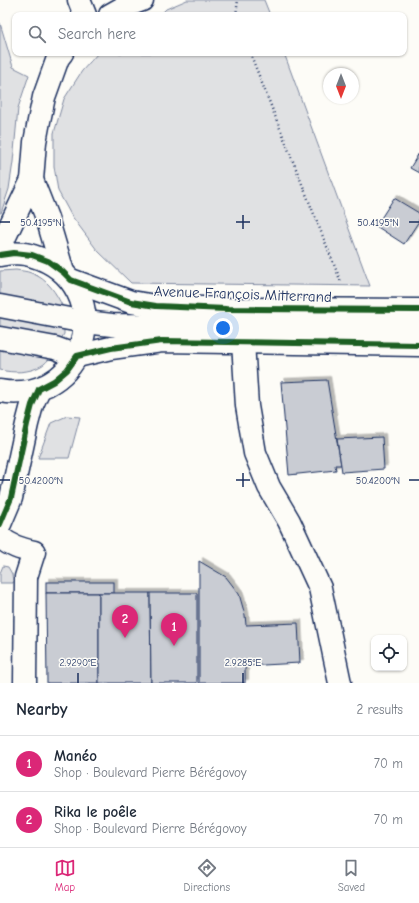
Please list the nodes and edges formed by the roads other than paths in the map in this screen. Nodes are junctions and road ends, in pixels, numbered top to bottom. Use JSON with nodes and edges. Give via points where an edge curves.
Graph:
{"nodes":[{"id":1,"x":79,"y":0,"type":"edge"},
{"id":2,"x":142,"y":0,"type":"edge"},
{"id":3,"x":84,"y":12,"type":"edge"},
{"id":4,"x":115,"y":12,"type":"edge"},
{"id":5,"x":60,"y":56,"type":"edge"},
{"id":6,"x":32,"y":180,"type":"junction"},
{"id":7,"x":0,"y":247,"type":"edge"},
{"id":8,"x":0,"y":255,"type":"edge"},
{"id":9,"x":67,"y":276,"type":"junction"},
{"id":10,"x":0,"y":306,"type":"edge"},
{"id":11,"x":419,"y":310,"type":"edge"},
{"id":12,"x":85,"y":322,"type":"junction"},
{"id":13,"x":419,"y":328,"type":"edge"},
{"id":14,"x":0,"y":338,"type":"edge"},
{"id":15,"x":244,"y":342,"type":"junction"},
{"id":16,"x":419,"y":345,"type":"edge"},
{"id":17,"x":77,"y":356,"type":"junction"},
{"id":18,"x":39,"y":389,"type":"junction"},
{"id":19,"x":0,"y":391,"type":"edge"},
{"id":20,"x":0,"y":524,"type":"edge"},
{"id":21,"x":0,"y":537,"type":"edge"},
{"id":22,"x":25,"y":683,"type":"edge"},
{"id":23,"x":340,"y":683,"type":"edge"}],
"edges":[{"from":1,"to":3,"type":"main road"},
{"from":2,"to":4,"type":"main road"},
{"from":5,"to":6,"type":"main road","via":[[38,121]]},
{"from":6,"to":7,"type":"main road"},
{"from":6,"to":9,"type":"main road"},
{"from":8,"to":9,"type":"main road","via":[[32,255],[48,261]]},
{"from":9,"to":11,"type":"main road","name":"Avenue François Mitterrand","via":[[131,302],[156,306]]},
{"from":9,"to":12,"type":"main road","via":[[79,293]]},
{"from":10,"to":12,"type":"main road"},
{"from":12,"to":13,"type":"main road","via":[[112,325]]},
{"from":12,"to":17,"type":"main road","via":[[83,341]]},
{"from":14,"to":17,"type":"main road","via":[[55,348]]},
{"from":15,"to":16,"type":"main road"},
{"from":15,"to":17,"type":"main road","via":[[162,341]]},
{"from":15,"to":23,"type":"main road","via":[[247,406],[255,453],[269,487],[289,521],[320,588]]},
{"from":17,"to":18,"type":"main road","via":[[67,370]]},
{"from":18,"to":19,"type":"main road","via":[[24,392]]},
{"from":18,"to":20,"type":"main road","via":[[27,424],[12,498]]},
{"from":21,"to":22,"type":"main road","via":[[11,545],[34,552],[26,577]]}]}
